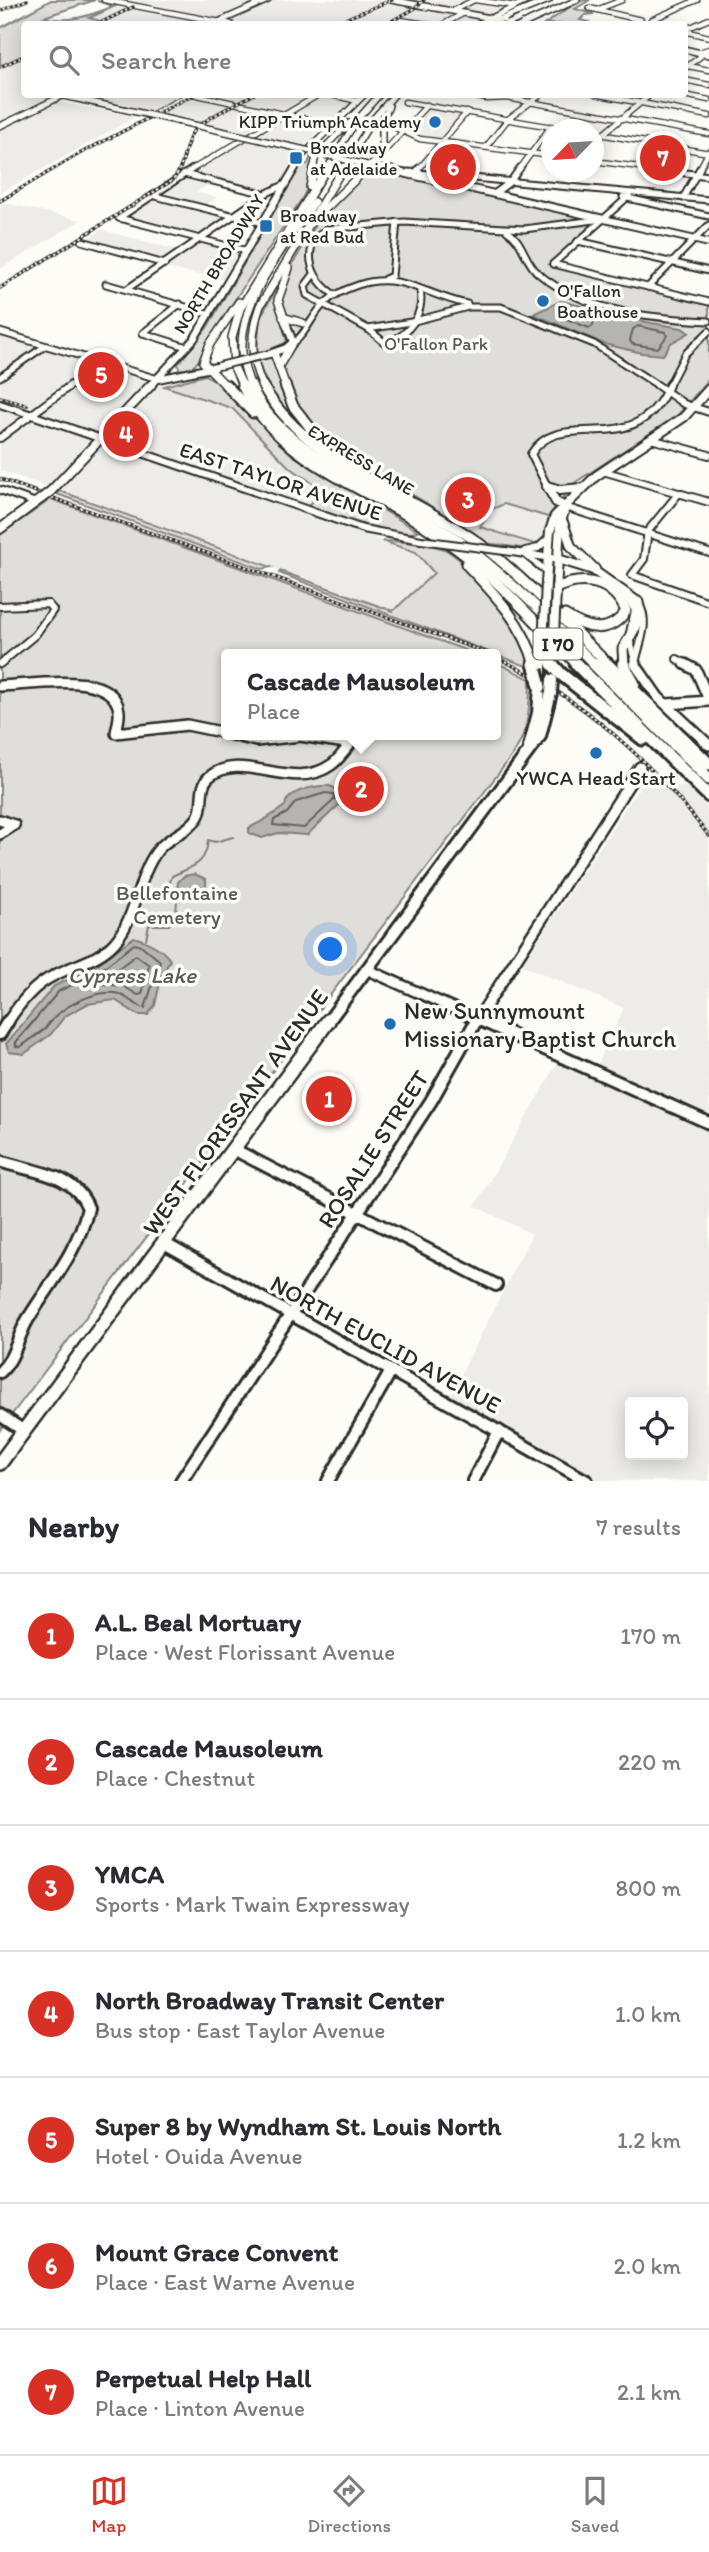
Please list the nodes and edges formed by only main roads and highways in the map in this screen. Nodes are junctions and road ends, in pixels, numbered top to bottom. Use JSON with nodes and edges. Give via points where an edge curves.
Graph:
{"nodes":[{"id":1,"x":268,"y":0,"type":"edge"},
{"id":2,"x":391,"y":0,"type":"edge"},
{"id":3,"x":529,"y":0,"type":"edge"},
{"id":4,"x":549,"y":0,"type":"edge"},
{"id":5,"x":561,"y":0,"type":"edge"},
{"id":6,"x":569,"y":0,"type":"edge"},
{"id":7,"x":577,"y":0,"type":"edge"},
{"id":8,"x":500,"y":20,"type":"junction"},
{"id":9,"x":221,"y":21,"type":"edge"},
{"id":10,"x":490,"y":21,"type":"edge"},
{"id":11,"x":512,"y":21,"type":"edge"},
{"id":12,"x":525,"y":21,"type":"edge"},
{"id":13,"x":525,"y":21,"type":"edge"},
{"id":14,"x":525,"y":21,"type":"edge"},
{"id":15,"x":546,"y":21,"type":"edge"},
{"id":16,"x":688,"y":50,"type":"edge"},
{"id":17,"x":706,"y":53,"type":"edge"},
{"id":18,"x":59,"y":98,"type":"edge"},
{"id":19,"x":76,"y":98,"type":"edge"},
{"id":20,"x":361,"y":98,"type":"edge"},
{"id":21,"x":376,"y":98,"type":"edge"},
{"id":22,"x":384,"y":98,"type":"edge"},
{"id":23,"x":392,"y":98,"type":"edge"},
{"id":24,"x":394,"y":98,"type":"edge"},
{"id":25,"x":79,"y":99,"type":"junction"},
{"id":26,"x":50,"y":102,"type":"junction"},
{"id":27,"x":365,"y":110,"type":"junction"},
{"id":28,"x":0,"y":126,"type":"edge"},
{"id":29,"x":308,"y":151,"type":"junction"},
{"id":30,"x":322,"y":152,"type":"junction"},
{"id":31,"x":367,"y":164,"type":"junction"},
{"id":32,"x":307,"y":200,"type":"junction"},
{"id":33,"x":309,"y":224,"type":"junction"},
{"id":34,"x":709,"y":243,"type":"edge"},
{"id":35,"x":296,"y":246,"type":"junction"},
{"id":36,"x":248,"y":293,"type":"junction"},
{"id":37,"x":283,"y":317,"type":"junction"},
{"id":38,"x":308,"y":322,"type":"road end"},
{"id":39,"x":288,"y":326,"type":"joint"},
{"id":40,"x":291,"y":345,"type":"junction"},
{"id":41,"x":272,"y":354,"type":"junction"},
{"id":42,"x":170,"y":366,"type":"junction"},
{"id":43,"x":279,"y":366,"type":"junction"},
{"id":44,"x":208,"y":369,"type":"junction"},
{"id":45,"x":187,"y":374,"type":"junction"},
{"id":46,"x":158,"y":379,"type":"junction"},
{"id":47,"x":709,"y":389,"type":"edge"},
{"id":48,"x":271,"y":428,"type":"junction"},
{"id":49,"x":338,"y":460,"type":"junction"},
{"id":50,"x":582,"y":488,"type":"junction"},
{"id":51,"x":565,"y":507,"type":"junction"},
{"id":52,"x":562,"y":518,"type":"junction"},
{"id":53,"x":0,"y":529,"type":"edge"},
{"id":54,"x":431,"y":531,"type":"junction"},
{"id":55,"x":558,"y":559,"type":"junction"},
{"id":56,"x":603,"y":576,"type":"junction"},
{"id":57,"x":556,"y":590,"type":"junction"},
{"id":58,"x":540,"y":598,"type":"junction"},
{"id":59,"x":638,"y":602,"type":"joint"},
{"id":60,"x":547,"y":656,"type":"junction"},
{"id":61,"x":538,"y":672,"type":"junction"},
{"id":62,"x":540,"y":687,"type":"joint"},
{"id":63,"x":645,"y":701,"type":"junction"},
{"id":64,"x":528,"y":751,"type":"junction"},
{"id":65,"x":709,"y":764,"type":"edge"},
{"id":66,"x":678,"y":766,"type":"junction"},
{"id":67,"x":709,"y":779,"type":"edge"},
{"id":68,"x":709,"y":796,"type":"edge"},
{"id":69,"x":0,"y":1463,"type":"edge"}],
"edges":[{"from":1,"to":9,"type":"main road"},
{"from":2,"to":10,"type":"main road"},
{"from":3,"to":10,"type":"main road"},
{"from":4,"to":8,"type":"highway"},
{"from":5,"to":12,"type":"highway"},
{"from":6,"to":13,"type":"highway"},
{"from":7,"to":14,"type":"highway"},
{"from":7,"to":15,"type":"highway"},
{"from":8,"to":10,"type":"highway"},
{"from":8,"to":11,"type":"main road"},
{"from":16,"to":17,"type":"main road"},
{"from":18,"to":26,"type":"main road"},
{"from":19,"to":25,"type":"main road"},
{"from":20,"to":29,"type":"main road","name":"NORTH BROADWAY"},
{"from":21,"to":27,"type":"highway","number":"I 70"},
{"from":22,"to":67,"type":"highway","name":"EXPRESS LANE","via":[[364,121],[248,313],[242,348],[251,386],[272,416],[304,446],[438,525],[501,574]]},
{"from":23,"to":33,"type":"highway","number":"I 70","via":[[373,119]]},
{"from":24,"to":31,"type":"highway","via":[[383,118],[382,154]]},
{"from":25,"to":26,"type":"main road"},
{"from":25,"to":29,"type":"main road","bridge":true},
{"from":26,"to":28,"type":"main road"},
{"from":27,"to":30,"type":"highway"},
{"from":27,"to":32,"type":"highway","number":"I 70"},
{"from":29,"to":30,"type":"highway"},
{"from":29,"to":42,"type":"main road","name":"NORTH BROADWAY","via":[[210,313]]},
{"from":30,"to":31,"type":"main road","bridge":true},
{"from":30,"to":32,"type":"highway"},
{"from":31,"to":33,"type":"highway"},
{"from":31,"to":34,"type":"main road"},
{"from":32,"to":36,"type":"highway","number":"I 70"},
{"from":33,"to":35,"type":"highway","number":"I 70"},
{"from":35,"to":37,"type":"highway","via":[[278,300]]},
{"from":35,"to":49,"type":"highway","number":"I 70","via":[[255,319],[253,362],[266,393],[283,415]]},
{"from":36,"to":44,"type":"highway","via":[[210,344],[203,362]]},
{"from":36,"to":48,"type":"highway","number":"I 70","via":[[233,330],[233,359],[247,397]]},
{"from":37,"to":38,"type":"highway"},
{"from":37,"to":39,"type":"highway"},
{"from":39,"to":40,"type":"main road"},
{"from":40,"to":41,"type":"main road"},
{"from":40,"to":43,"type":"highway"},
{"from":41,"to":43,"type":"highway"},
{"from":41,"to":44,"type":"main road","bridge":true},
{"from":42,"to":45,"type":"main road"},
{"from":42,"to":46,"type":"main road","name":"NORTH BROADWAY"},
{"from":43,"to":49,"type":"highway","via":[[296,412]]},
{"from":44,"to":45,"type":"main road"},
{"from":44,"to":48,"type":"highway"},
{"from":45,"to":46,"type":"main road"},
{"from":46,"to":53,"type":"main road","name":"NORTH BROADWAY","bridge":true,"via":[[51,491]]},
{"from":47,"to":50,"type":"main road","name":"WEST FLORISSANT AVENUE","via":[[694,408]]},
{"from":48,"to":54,"type":"highway","number":"I 70","via":[[307,458]]},
{"from":49,"to":58,"type":"highway","number":"I 70","via":[[462,532]]},
{"from":50,"to":51,"type":"main road","name":"WEST FLORISSANT AVENUE"},
{"from":50,"to":51,"type":"main road","via":[[560,491],[547,486],[556,502]]},
{"from":51,"to":52,"type":"main road","name":"WEST FLORISSANT AVENUE"},
{"from":51,"to":60,"type":"main road","name":"WEST FLORISSANT AVENUE","bridge":true,"via":[[555,516],[549,538]]},
{"from":52,"to":55,"type":"main road","name":"WEST FLORISSANT AVENUE"},
{"from":52,"to":56,"type":"main road","via":[[572,546]]},
{"from":54,"to":61,"type":"highway","via":[[501,602],[529,646]]},
{"from":54,"to":66,"type":"highway","number":"I 70","via":[[493,579]]},
{"from":55,"to":56,"type":"main road"},
{"from":55,"to":57,"type":"main road","name":"WEST FLORISSANT AVENUE"},
{"from":56,"to":59,"type":"main road"},
{"from":57,"to":58,"type":"highway","via":[[578,579],[593,581],[620,599],[625,615],[613,626],[592,628],[571,620]]},
{"from":57,"to":60,"type":"main road","name":"WEST FLORISSANT AVENUE","bridge":true},
{"from":58,"to":63,"type":"highway","number":"I 70"},
{"from":59,"to":63,"type":"highway","via":[[640,619],[623,645],[622,660]]},
{"from":60,"to":61,"type":"main road","name":"WEST FLORISSANT AVENUE"},
{"from":60,"to":64,"type":"main road","name":"WEST FLORISSANT AVENUE","bridge":true,"via":[[551,693],[540,736]]},
{"from":60,"to":66,"type":"highway"},
{"from":61,"to":62,"type":"highway","bridge":true},
{"from":62,"to":64,"type":"main road","name":"WEST FLORISSANT AVENUE"},
{"from":63,"to":65,"type":"highway","number":"I 70"},
{"from":64,"to":69,"type":"main road","name":"WEST FLORISSANT AVENUE"},
{"from":66,"to":68,"type":"highway","number":"I 70"}]}
